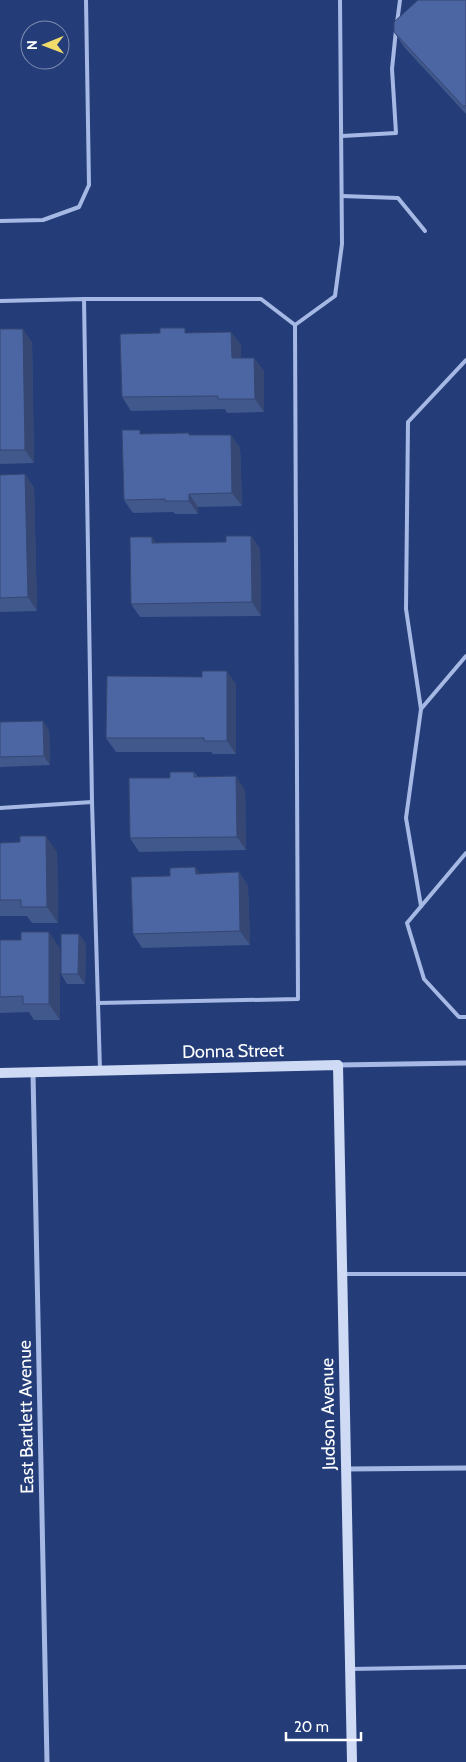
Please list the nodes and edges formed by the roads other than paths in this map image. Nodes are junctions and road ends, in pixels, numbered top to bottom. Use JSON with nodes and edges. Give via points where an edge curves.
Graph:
{"nodes":[{"id":1,"x":86,"y":0,"type":"edge"},
{"id":2,"x":340,"y":0,"type":"edge"},
{"id":3,"x":400,"y":0,"type":"edge"},
{"id":4,"x":342,"y":136,"type":"junction"},
{"id":5,"x":342,"y":196,"type":"junction"},
{"id":6,"x":0,"y":221,"type":"edge"},
{"id":7,"x":425,"y":231,"type":"dead end"},
{"id":8,"x":84,"y":299,"type":"junction"},
{"id":9,"x":0,"y":301,"type":"edge"},
{"id":10,"x":295,"y":325,"type":"junction"},
{"id":11,"x":466,"y":360,"type":"edge"},
{"id":12,"x":466,"y":656,"type":"edge"},
{"id":13,"x":420,"y":709,"type":"junction"},
{"id":14,"x":92,"y":802,"type":"junction"},
{"id":15,"x":0,"y":808,"type":"edge"},
{"id":16,"x":466,"y":853,"type":"edge"},
{"id":17,"x":421,"y":906,"type":"junction"},
{"id":18,"x":98,"y":1003,"type":"junction"},
{"id":19,"x":466,"y":1017,"type":"edge"},
{"id":20,"x":466,"y":1063,"type":"edge"},
{"id":21,"x":338,"y":1065,"type":"junction"},
{"id":22,"x":100,"y":1071,"type":"junction"},
{"id":23,"x":33,"y":1072,"type":"junction"},
{"id":24,"x":0,"y":1073,"type":"edge"},
{"id":25,"x":342,"y":1274,"type":"junction"},
{"id":26,"x":466,"y":1274,"type":"edge"},
{"id":27,"x":466,"y":1468,"type":"edge"},
{"id":28,"x":346,"y":1469,"type":"junction"},
{"id":29,"x":466,"y":1667,"type":"edge"},
{"id":30,"x":350,"y":1669,"type":"junction"},
{"id":31,"x":47,"y":1762,"type":"edge"},
{"id":32,"x":352,"y":1762,"type":"edge"}],
"edges":[{"from":1,"to":6,"type":"lane","via":[[89,185],[79,206],[42,220]]},
{"from":2,"to":4,"type":"lane"},
{"from":3,"to":4,"type":"lane","via":[[392,69],[396,133]]},
{"from":4,"to":5,"type":"lane"},
{"from":5,"to":7,"type":"lane","via":[[398,198]]},
{"from":5,"to":10,"type":"lane","via":[[342,244],[335,296]]},
{"from":8,"to":9,"type":"lane"},
{"from":8,"to":10,"type":"lane","via":[[262,299]]},
{"from":8,"to":14,"type":"lane"},
{"from":10,"to":18,"type":"lane","via":[[298,999]]},
{"from":11,"to":13,"type":"lane","via":[[408,422],[406,609]]},
{"from":12,"to":13,"type":"lane"},
{"from":13,"to":17,"type":"lane","via":[[406,818]]},
{"from":14,"to":15,"type":"lane"},
{"from":14,"to":18,"type":"lane"},
{"from":16,"to":17,"type":"lane"},
{"from":17,"to":19,"type":"lane","via":[[407,924],[424,979],[459,1017]]},
{"from":18,"to":22,"type":"lane"},
{"from":20,"to":21,"type":"street","name":"Donna Street"},
{"from":21,"to":22,"type":"street","name":"Donna Street"},
{"from":21,"to":25,"type":"street","name":"Judson Avenue"},
{"from":22,"to":23,"type":"street","name":"Donna Street"},
{"from":23,"to":24,"type":"street","name":"Donna Street"},
{"from":23,"to":31,"type":"street","name":"East Bartlett Avenue"},
{"from":25,"to":26,"type":"lane"},
{"from":25,"to":28,"type":"street","name":"Judson Avenue"},
{"from":27,"to":28,"type":"street"},
{"from":28,"to":30,"type":"street","name":"Judson Avenue"},
{"from":29,"to":30,"type":"lane"},
{"from":30,"to":32,"type":"street","name":"Judson Avenue"}]}
